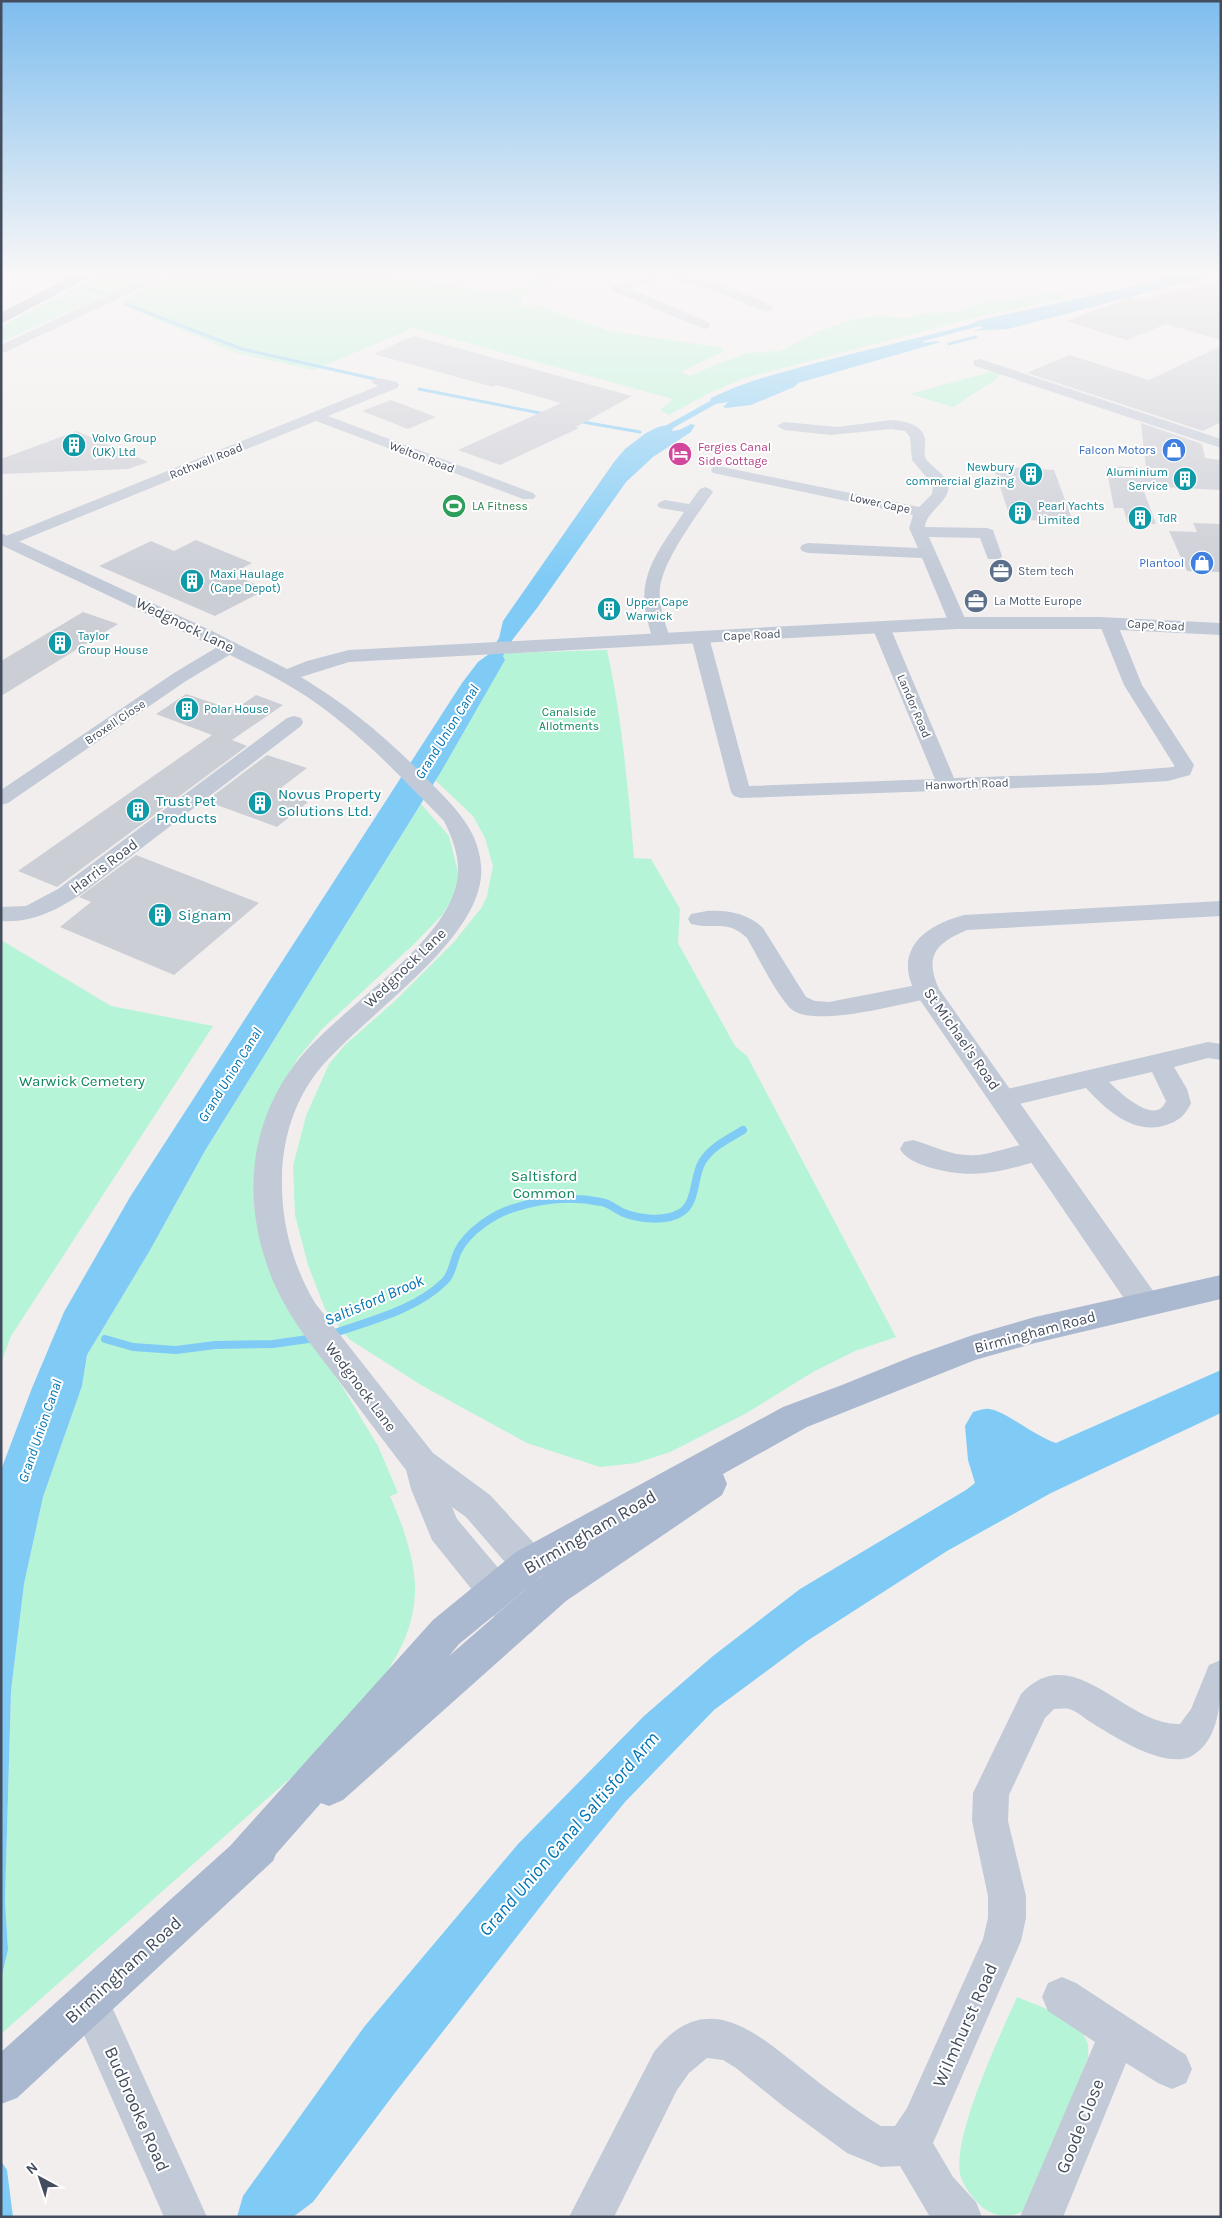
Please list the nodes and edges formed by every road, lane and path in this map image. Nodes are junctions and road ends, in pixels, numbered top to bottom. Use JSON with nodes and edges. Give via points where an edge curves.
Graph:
{"nodes":[{"id":1,"x":1014,"y":375,"type":"edge"},
{"id":2,"x":378,"y":382,"type":"dead end"},
{"id":3,"x":316,"y":416,"type":"junction"},
{"id":4,"x":784,"y":426,"type":"dead end"},
{"id":5,"x":1221,"y":444,"type":"edge"},
{"id":6,"x":718,"y":469,"type":"dead end"},
{"id":7,"x":539,"y":481,"type":"dead end"},
{"id":8,"x":705,"y":492,"type":"dead end"},
{"id":9,"x":528,"y":496,"type":"junction"},
{"id":10,"x":665,"y":505,"type":"dead end"},
{"id":11,"x":518,"y":509,"type":"dead end"},
{"id":12,"x":694,"y":509,"type":"junction"},
{"id":13,"x":922,"y":512,"type":"junction"},
{"id":14,"x":918,"y":532,"type":"junction"},
{"id":15,"x":4,"y":540,"type":"edge"},
{"id":16,"x":808,"y":549,"type":"dead end"},
{"id":17,"x":928,"y":553,"type":"junction"},
{"id":18,"x":994,"y":556,"type":"dead end"},
{"id":19,"x":958,"y":623,"type":"junction"},
{"id":20,"x":1108,"y":623,"type":"junction"},
{"id":21,"x":881,"y":628,"type":"junction"},
{"id":22,"x":1221,"y":629,"type":"edge"},
{"id":23,"x":700,"y":638,"type":"junction"},
{"id":24,"x":662,"y":640,"type":"junction"},
{"id":25,"x":230,"y":647,"type":"junction"},
{"id":26,"x":286,"y":676,"type":"junction"},
{"id":27,"x":294,"y":722,"type":"dead end"},
{"id":28,"x":948,"y":785,"type":"junction"},
{"id":29,"x":1,"y":799,"type":"edge"},
{"id":30,"x":1221,"y":908,"type":"edge"},
{"id":31,"x":1,"y":914,"type":"edge"},
{"id":32,"x":699,"y":919,"type":"dead end"},
{"id":33,"x":927,"y":992,"type":"junction"},
{"id":34,"x":1221,"y":1052,"type":"edge"},
{"id":35,"x":1160,"y":1063,"type":"junction"},
{"id":36,"x":1091,"y":1078,"type":"junction"},
{"id":37,"x":1003,"y":1099,"type":"junction"},
{"id":38,"x":913,"y":1149,"type":"dead end"},
{"id":39,"x":1038,"y":1151,"type":"junction"},
{"id":40,"x":1221,"y":1287,"type":"edge"},
{"id":41,"x":1145,"y":1304,"type":"junction"},
{"id":42,"x":421,"y":1464,"type":"junction"},
{"id":43,"x":541,"y":1577,"type":"junction"},
{"id":44,"x":508,"y":1606,"type":"junction"},
{"id":45,"x":1221,"y":1677,"type":"edge"},
{"id":46,"x":1062,"y":1997,"type":"dead end"},
{"id":47,"x":89,"y":2001,"type":"junction"},
{"id":48,"x":1118,"y":2035,"type":"junction"},
{"id":49,"x":1172,"y":2069,"type":"dead end"},
{"id":50,"x":15,"y":2070,"type":"edge"},
{"id":51,"x":909,"y":2142,"type":"junction"},
{"id":52,"x":186,"y":2215,"type":"edge"},
{"id":53,"x":590,"y":2217,"type":"edge"},
{"id":54,"x":961,"y":2217,"type":"edge"},
{"id":55,"x":1041,"y":2217,"type":"edge"}],
"edges":[{"from":1,"to":5,"type":"street"},
{"from":2,"to":3,"type":"street","name":"Rothwell Road","via":[[392,385]]},
{"from":3,"to":9,"type":"street","name":"Welton Road"},
{"from":3,"to":15,"type":"street","name":"Rothwell Road"},
{"from":4,"to":13,"type":"street","via":[[819,425],[846,431],[887,425],[913,431],[918,436],[917,457],[941,485],[940,495]]},
{"from":6,"to":13,"type":"street","name":"Lower Cape"},
{"from":7,"to":9,"type":"street"},
{"from":8,"to":12,"type":"street"},
{"from":9,"to":11,"type":"street"},
{"from":10,"to":12,"type":"street"},
{"from":12,"to":24,"type":"street","via":[[653,582],[653,599]]},
{"from":13,"to":14,"type":"street","name":"Lower Cape","via":[[917,524]]},
{"from":14,"to":17,"type":"street","name":"Lower Cape"},
{"from":14,"to":18,"type":"street","via":[[987,533]]},
{"from":15,"to":25,"type":"street","name":"Wedgnock Lane"},
{"from":16,"to":17,"type":"street"},
{"from":17,"to":19,"type":"street","name":"Lower Cape"},
{"from":19,"to":20,"type":"street","name":"Cape Road"},
{"from":19,"to":21,"type":"street","name":"Cape Road"},
{"from":20,"to":22,"type":"street","name":"Cape Road"},
{"from":20,"to":28,"type":"street","name":"Hanworth Road","via":[[1126,671],[1184,765],[1183,771],[1168,775]]},
{"from":21,"to":23,"type":"street","name":"Cape Road"},
{"from":21,"to":28,"type":"street","name":"Landor Road"},
{"from":23,"to":24,"type":"street","name":"Cape Road"},
{"from":23,"to":28,"type":"street","name":"Hanworth Road","via":[[741,792]]},
{"from":24,"to":26,"type":"street","name":"Cape Road","via":[[349,656]]},
{"from":25,"to":26,"type":"street","name":"Wedgnock Lane"},
{"from":25,"to":29,"type":"street","name":"Broxell Close","via":[[180,677]]},
{"from":26,"to":42,"type":"street","name":"Wedgnock Lane","via":[[340,711],[389,752],[459,828],[470,863],[468,887],[447,928],[420,958],[333,1037],[298,1080],[279,1114],[266,1171],[270,1224],[291,1289]]},
{"from":27,"to":31,"type":"street","name":"Harris Road","via":[[48,906],[19,916]]},
{"from":30,"to":33,"type":"street","name":"St Michael's Road","via":[[964,923],[939,932],[925,946],[919,971]]},
{"from":32,"to":33,"type":"street","via":[[728,918],[746,924],[755,933],[798,1004],[811,1010],[829,1010]]},
{"from":33,"to":37,"type":"street","name":"St Michael's Road"},
{"from":34,"to":35,"type":"street","via":[[1208,1050]]},
{"from":35,"to":36,"type":"street"},
{"from":35,"to":36,"type":"street","via":[[1178,1099],[1172,1112],[1156,1119],[1130,1113]]},
{"from":36,"to":37,"type":"street"},
{"from":37,"to":39,"type":"street","name":"St Michael's Road"},
{"from":38,"to":39,"type":"street","via":[[940,1162],[974,1166]]},
{"from":39,"to":41,"type":"street","name":"St Michael's Road"},
{"from":40,"to":41,"type":"main road","name":"Birmingham Road"},
{"from":41,"to":43,"type":"main road","name":"Birmingham Road","via":[[973,1348],[854,1395],[805,1429],[682,1501]]},
{"from":42,"to":43,"type":"street","name":"Wedgnock Lane","via":[[478,1506]]},
{"from":42,"to":44,"type":"street","name":"Wedgnock Lane","via":[[444,1529]]},
{"from":43,"to":44,"type":"main road","name":"Birmingham Road"},
{"from":44,"to":47,"type":"main road","name":"Birmingham Road","via":[[246,1859]]},
{"from":45,"to":51,"type":"street","name":"Wilmhurst Road","via":[[1196,1734],[1186,1742],[1173,1743],[1151,1737],[1064,1691],[1048,1693],[1033,1706],[991,1793],[990,1821],[1007,1896],[1002,1941],[922,2123]]},
{"from":46,"to":48,"type":"street"},
{"from":47,"to":50,"type":"main road","name":"Birmingham Road"},
{"from":47,"to":52,"type":"street","name":"Budbrooke Road"},
{"from":48,"to":49,"type":"street"},
{"from":48,"to":55,"type":"street","name":"Goode Close"},
{"from":51,"to":53,"type":"street","via":[[892,2148],[874,2146],[739,2048],[724,2040],[703,2038],[692,2043],[673,2061]]},
{"from":51,"to":54,"type":"street","via":[[939,2192]]}]}
